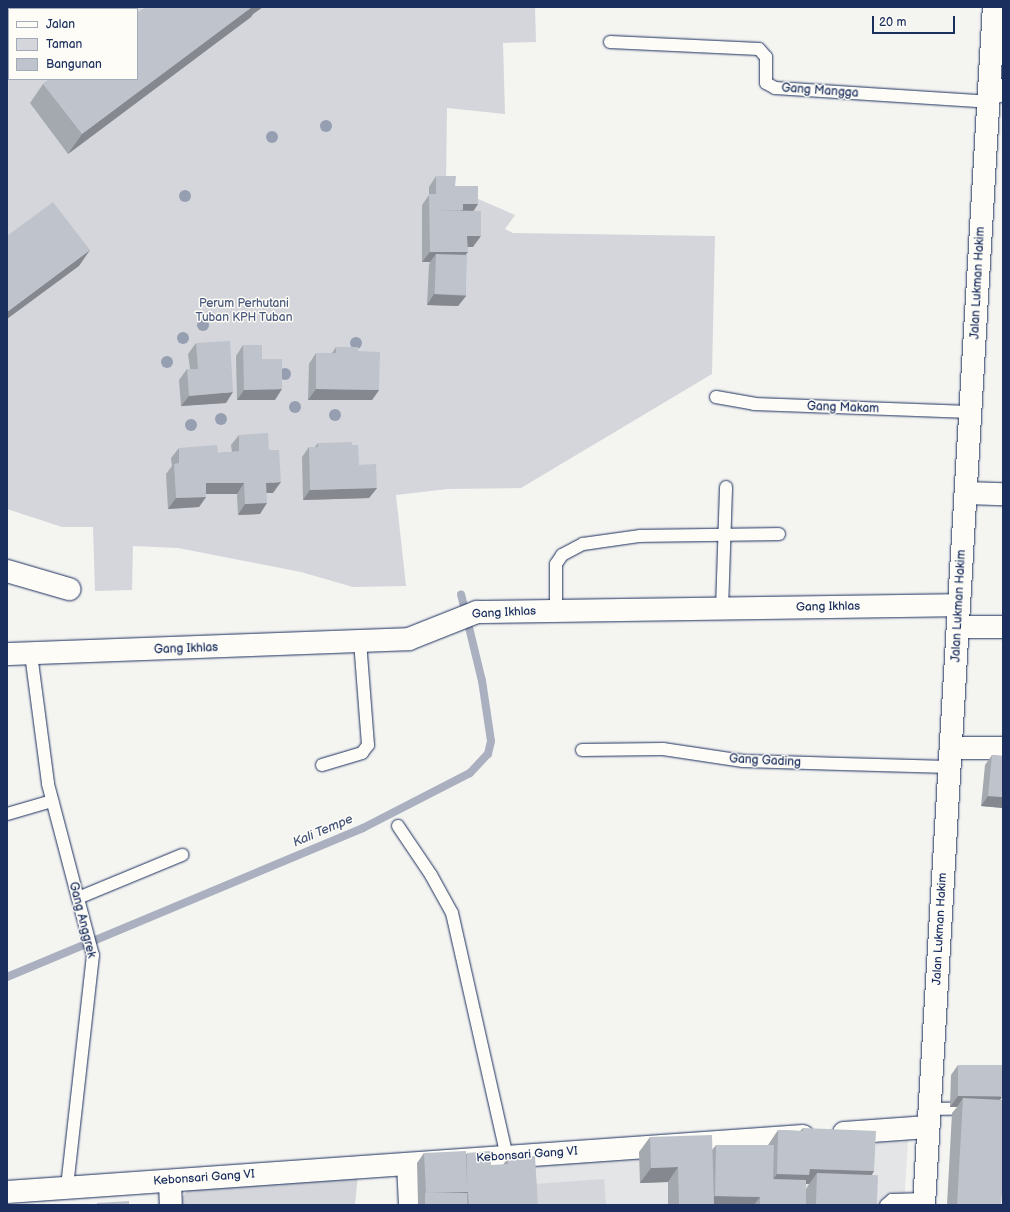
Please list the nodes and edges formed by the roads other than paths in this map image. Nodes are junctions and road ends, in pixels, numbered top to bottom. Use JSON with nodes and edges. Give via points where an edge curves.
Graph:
{"nodes":[{"id":1,"x":994,"y":7,"type":"edge"},
{"id":2,"x":610,"y":42,"type":"dead end"},
{"id":3,"x":994,"y":95,"type":"edge"},
{"id":4,"x":716,"y":397,"type":"dead end"},
{"id":5,"x":970,"y":412,"type":"junction"},
{"id":6,"x":726,"y":487,"type":"dead end"},
{"id":7,"x":966,"y":494,"type":"junction"},
{"id":8,"x":1003,"y":494,"type":"edge"},
{"id":9,"x":779,"y":534,"type":"dead end"},
{"id":10,"x":724,"y":535,"type":"junction"},
{"id":11,"x":7,"y":571,"type":"edge"},
{"id":12,"x":69,"y":589,"type":"dead end"},
{"id":13,"x":959,"y":605,"type":"junction"},
{"id":14,"x":722,"y":608,"type":"junction"},
{"id":15,"x":556,"y":611,"type":"junction"},
{"id":16,"x":958,"y":627,"type":"junction"},
{"id":17,"x":1003,"y":627,"type":"edge"},
{"id":18,"x":360,"y":641,"type":"junction"},
{"id":19,"x":7,"y":654,"type":"edge"},
{"id":20,"x":31,"y":654,"type":"junction"},
{"id":21,"x":1003,"y":748,"type":"edge"},
{"id":22,"x":582,"y":750,"type":"dead end"},
{"id":23,"x":950,"y":758,"type":"junction"},
{"id":24,"x":322,"y":765,"type":"dead end"},
{"id":25,"x":52,"y":801,"type":"junction"},
{"id":26,"x":7,"y":814,"type":"edge"},
{"id":27,"x":398,"y":826,"type":"dead end"},
{"id":28,"x":182,"y":855,"type":"dead end"},
{"id":29,"x":78,"y":898,"type":"junction"},
{"id":30,"x":1003,"y":1108,"type":"edge"},
{"id":31,"x":929,"y":1118,"type":"junction"},
{"id":32,"x":507,"y":1157,"type":"junction"},
{"id":33,"x":408,"y":1164,"type":"junction"},
{"id":34,"x":170,"y":1180,"type":"junction"},
{"id":35,"x":67,"y":1188,"type":"junction"},
{"id":36,"x":7,"y":1192,"type":"edge"},
{"id":37,"x":924,"y":1202,"type":"edge"},
{"id":38,"x":171,"y":1205,"type":"edge"},
{"id":39,"x":410,"y":1205,"type":"edge"},
{"id":40,"x":886,"y":1205,"type":"edge"}],
"edges":[{"from":1,"to":3,"type":"street","name":"Jalan Lukman Hakim"},
{"from":2,"to":3,"type":"lane","name":"Gang Mangga","via":[[759,50],[766,56],[766,83],[775,88]]},
{"from":3,"to":5,"type":"street","name":"Jalan Lukman Hakim"},
{"from":4,"to":5,"type":"lane","name":"Gang Makam","via":[[760,405]]},
{"from":5,"to":7,"type":"street","name":"Jalan Lukman Hakim"},
{"from":6,"to":10,"type":"lane"},
{"from":7,"to":8,"type":"street"},
{"from":7,"to":13,"type":"street","name":"Jalan Lukman Hakim"},
{"from":9,"to":10,"type":"lane"},
{"from":10,"to":14,"type":"lane"},
{"from":10,"to":15,"type":"lane","via":[[622,537],[574,547],[562,555],[556,564]]},
{"from":11,"to":12,"type":"street"},
{"from":13,"to":14,"type":"street","name":"Gang Ikhlas"},
{"from":13,"to":16,"type":"street","name":"Jalan Lukman Hakim"},
{"from":14,"to":15,"type":"street","name":"Gang Ikhlas"},
{"from":15,"to":18,"type":"street","name":"Gang Ikhlas","via":[[477,612],[409,639]]},
{"from":16,"to":17,"type":"street"},
{"from":16,"to":23,"type":"street","name":"Jalan Lukman Hakim"},
{"from":18,"to":20,"type":"street","name":"Gang Ikhlas"},
{"from":18,"to":24,"type":"lane","via":[[368,745],[362,753]]},
{"from":19,"to":20,"type":"street","name":"Gang Ikhlas"},
{"from":20,"to":25,"type":"lane","name":"Gang Anggrek","via":[[42,750]]},
{"from":21,"to":23,"type":"street"},
{"from":22,"to":23,"type":"lane","name":"Gang Gading","via":[[663,749],[743,761]]},
{"from":23,"to":31,"type":"street","name":"Jalan Lukman Hakim"},
{"from":25,"to":26,"type":"lane"},
{"from":25,"to":29,"type":"lane","name":"Gang Anggrek"},
{"from":27,"to":32,"type":"lane","via":[[431,875],[452,913]]},
{"from":28,"to":29,"type":"lane"},
{"from":29,"to":35,"type":"lane","name":"Gang Anggrek","via":[[92,950],[93,975]]},
{"from":30,"to":31,"type":"lane"},
{"from":31,"to":32,"type":"street","name":"Kebonsari Gang VI"},
{"from":31,"to":37,"type":"street","name":"Jalan Lukman Hakim"},
{"from":32,"to":33,"type":"street","name":"Kebonsari Gang VI"},
{"from":33,"to":34,"type":"street","name":"Kebonsari Gang VI"},
{"from":33,"to":39,"type":"street"},
{"from":34,"to":35,"type":"street","name":"Kebonsari Gang VI"},
{"from":34,"to":38,"type":"street"},
{"from":35,"to":36,"type":"street","name":"Kebonsari Gang VI"},
{"from":37,"to":40,"type":"lane","via":[[892,1200]]}]}
